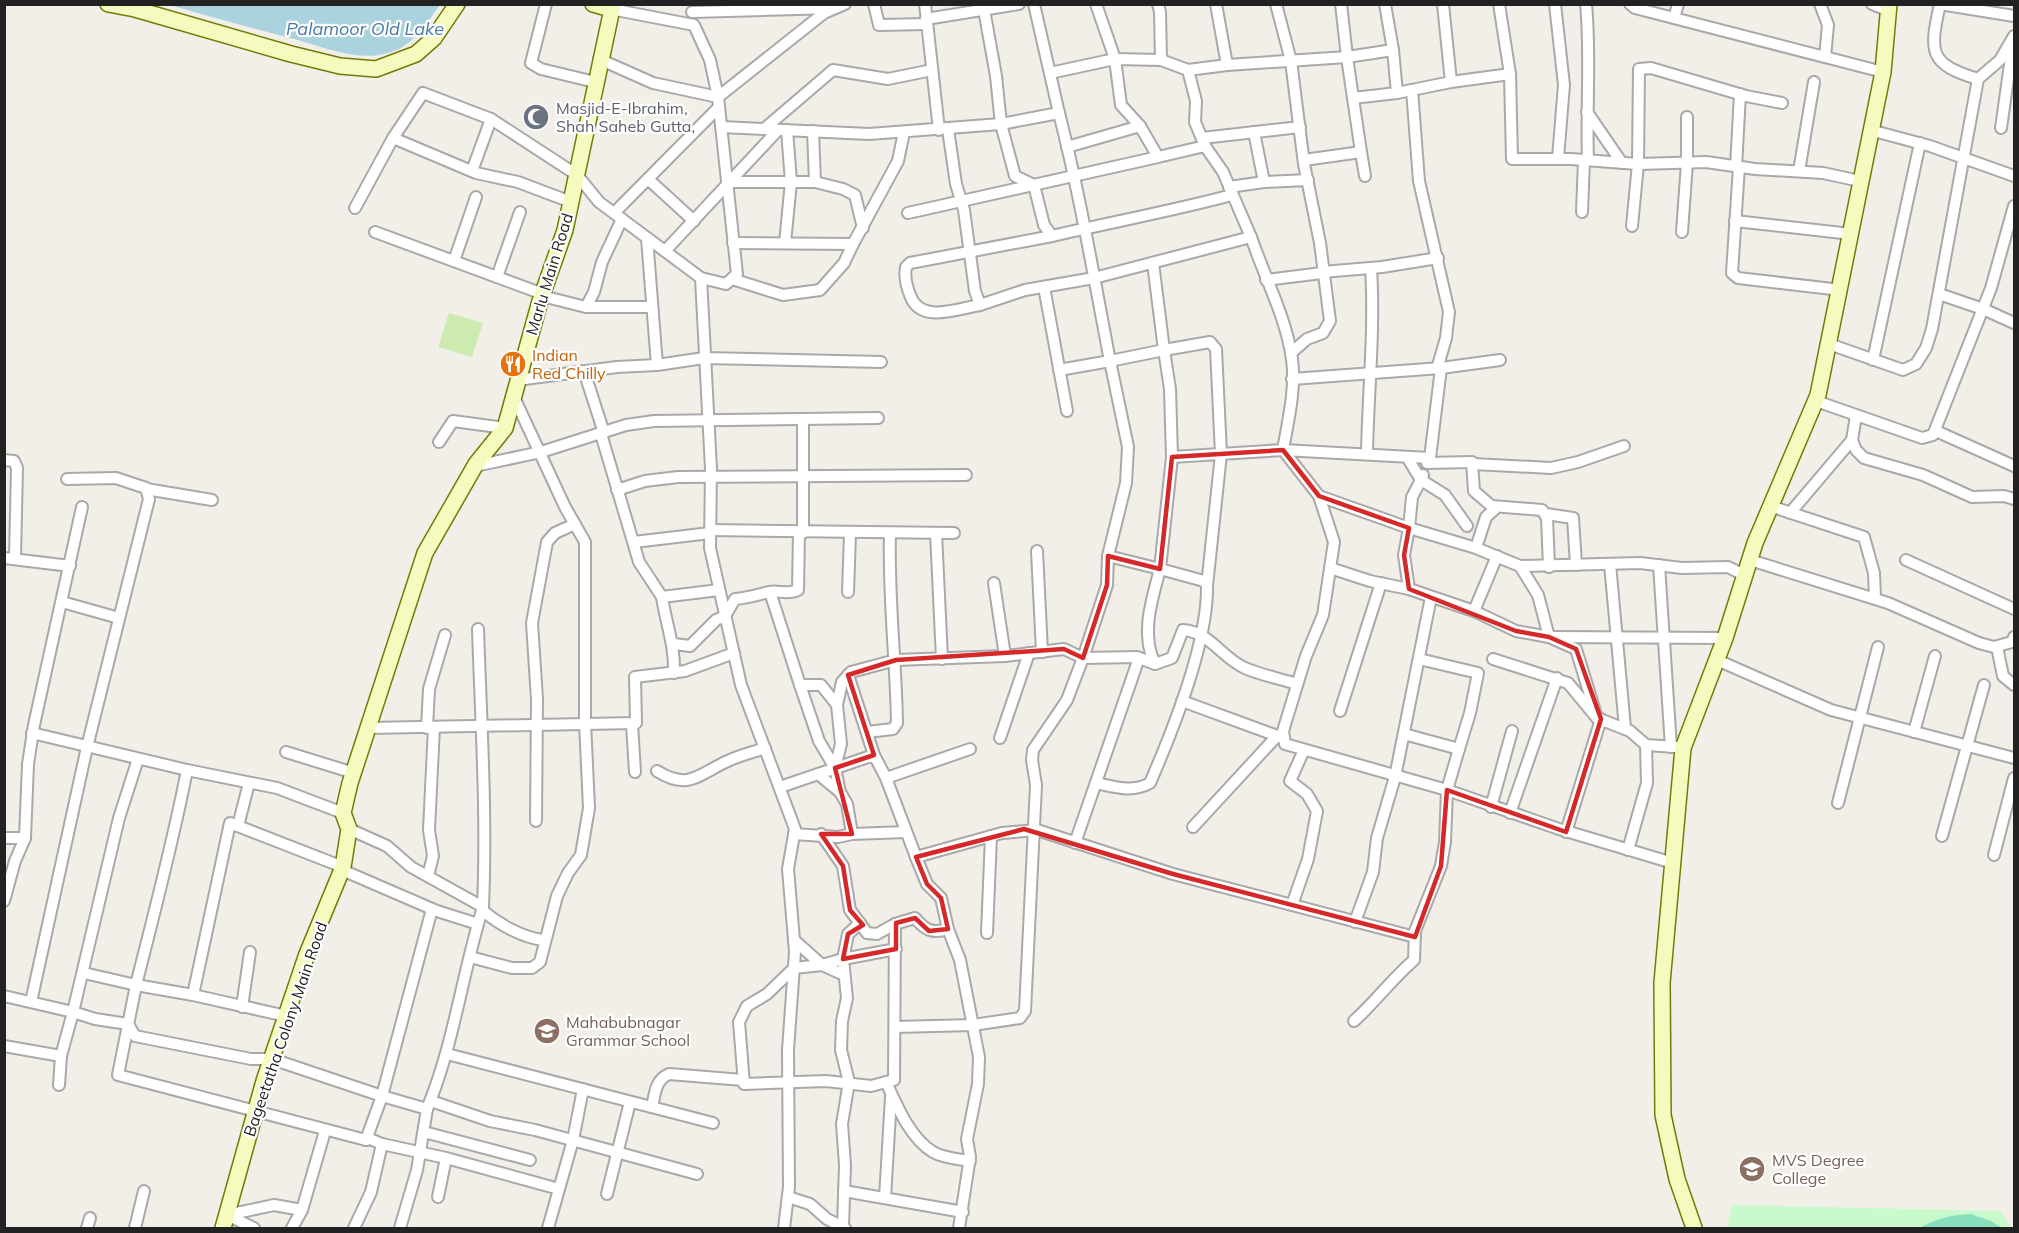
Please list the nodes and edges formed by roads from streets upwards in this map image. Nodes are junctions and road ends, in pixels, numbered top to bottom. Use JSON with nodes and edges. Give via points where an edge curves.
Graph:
{"nodes":[{"id":1,"x":108,"y":4,"type":"edge"},
{"id":2,"x":457,"y":4,"type":"edge"},
{"id":3,"x":546,"y":4,"type":"edge"},
{"id":4,"x":593,"y":4,"type":"edge"},
{"id":5,"x":874,"y":4,"type":"edge"},
{"id":6,"x":925,"y":4,"type":"edge"},
{"id":7,"x":1019,"y":4,"type":"edge"},
{"id":8,"x":1034,"y":4,"type":"edge"},
{"id":9,"x":1096,"y":4,"type":"edge"},
{"id":10,"x":1158,"y":4,"type":"edge"},
{"id":11,"x":1216,"y":4,"type":"edge"},
{"id":12,"x":1276,"y":4,"type":"edge"},
{"id":13,"x":1341,"y":4,"type":"edge"},
{"id":14,"x":1385,"y":4,"type":"edge"},
{"id":15,"x":1499,"y":4,"type":"edge"},
{"id":16,"x":1555,"y":4,"type":"edge"},
{"id":17,"x":1586,"y":4,"type":"edge"},
{"id":18,"x":1630,"y":4,"type":"edge"},
{"id":19,"x":1678,"y":4,"type":"edge"},
{"id":20,"x":1820,"y":4,"type":"edge"},
{"id":21,"x":1872,"y":4,"type":"edge"},
{"id":22,"x":1443,"y":5,"type":"edge"},
{"id":23,"x":841,"y":6,"type":"edge"},
{"id":24,"x":612,"y":7,"type":"edge"},
{"id":25,"x":984,"y":7,"type":"edge"},
{"id":26,"x":691,"y":8,"type":"edge"},
{"id":27,"x":1889,"y":8,"type":"edge"},
{"id":28,"x":2014,"y":16,"type":"edge"},
{"id":29,"x":1674,"y":18,"type":"junction"},
{"id":30,"x":927,"y":21,"type":"junction"},
{"id":31,"x":694,"y":25,"type":"junction"},
{"id":32,"x":2014,"y":38,"type":"edge"},
{"id":33,"x":1393,"y":50,"type":"junction"},
{"id":34,"x":1347,"y":57,"type":"junction"},
{"id":35,"x":1825,"y":57,"type":"junction"},
{"id":36,"x":599,"y":59,"type":"junction"},
{"id":37,"x":1115,"y":59,"type":"junction"},
{"id":38,"x":1161,"y":60,"type":"junction"},
{"id":39,"x":1292,"y":61,"type":"junction"},
{"id":40,"x":1227,"y":65,"type":"junction"},
{"id":41,"x":932,"y":70,"type":"junction"},
{"id":42,"x":1188,"y":70,"type":"junction"},
{"id":43,"x":1883,"y":72,"type":"junction"},
{"id":44,"x":1050,"y":73,"type":"junction"},
{"id":45,"x":1510,"y":74,"type":"junction"},
{"id":46,"x":1978,"y":79,"type":"junction"},
{"id":47,"x":595,"y":82,"type":"junction"},
{"id":48,"x":1451,"y":82,"type":"junction"},
{"id":49,"x":1814,"y":82,"type":"dead end"},
{"id":50,"x":1412,"y":90,"type":"junction"},
{"id":51,"x":1397,"y":93,"type":"junction"},
{"id":52,"x":1740,"y":94,"type":"junction"},
{"id":53,"x":1353,"y":98,"type":"junction"},
{"id":54,"x":718,"y":102,"type":"junction"},
{"id":55,"x":1782,"y":103,"type":"dead end"},
{"id":56,"x":1587,"y":112,"type":"junction"},
{"id":57,"x":1059,"y":113,"type":"junction"},
{"id":58,"x":1687,"y":117,"type":"dead end"},
{"id":59,"x":491,"y":119,"type":"junction"},
{"id":60,"x":1001,"y":124,"type":"junction"},
{"id":61,"x":1140,"y":126,"type":"junction"},
{"id":62,"x":721,"y":127,"type":"junction"},
{"id":63,"x":1300,"y":127,"type":"junction"},
{"id":64,"x":2001,"y":128,"type":"dead end"},
{"id":65,"x":764,"y":129,"type":"junction"},
{"id":66,"x":782,"y":130,"type":"junction"},
{"id":67,"x":944,"y":130,"type":"junction"},
{"id":68,"x":1870,"y":130,"type":"junction"},
{"id":69,"x":813,"y":131,"type":"junction"},
{"id":70,"x":904,"y":132,"type":"junction"},
{"id":71,"x":1254,"y":132,"type":"junction"},
{"id":72,"x":393,"y":138,"type":"junction"},
{"id":73,"x":1204,"y":142,"type":"junction"},
{"id":74,"x":1920,"y":143,"type":"junction"},
{"id":75,"x":1067,"y":147,"type":"junction"},
{"id":76,"x":1361,"y":152,"type":"junction"},
{"id":77,"x":1158,"y":157,"type":"junction"},
{"id":78,"x":1558,"y":158,"type":"junction"},
{"id":79,"x":1965,"y":158,"type":"junction"},
{"id":80,"x":1304,"y":160,"type":"junction"},
{"id":81,"x":1586,"y":160,"type":"junction"},
{"id":82,"x":1622,"y":163,"type":"junction"},
{"id":83,"x":1688,"y":163,"type":"junction"},
{"id":84,"x":1638,"y":164,"type":"junction"},
{"id":85,"x":1737,"y":167,"type":"junction"},
{"id":86,"x":472,"y":171,"type":"junction"},
{"id":87,"x":1799,"y":171,"type":"junction"},
{"id":88,"x":577,"y":175,"type":"junction"},
{"id":89,"x":1365,"y":176,"type":"dead end"},
{"id":90,"x":2014,"y":176,"type":"edge"},
{"id":91,"x":1075,"y":177,"type":"junction"},
{"id":92,"x":648,"y":178,"type":"junction"},
{"id":93,"x":1308,"y":180,"type":"junction"},
{"id":94,"x":1860,"y":181,"type":"junction"},
{"id":95,"x":791,"y":182,"type":"junction"},
{"id":96,"x":815,"y":182,"type":"junction"},
{"id":97,"x":1264,"y":182,"type":"junction"},
{"id":98,"x":728,"y":183,"type":"junction"},
{"id":99,"x":1034,"y":185,"type":"junction"},
{"id":100,"x":1230,"y":191,"type":"junction"},
{"id":101,"x":476,"y":197,"type":"dead end"},
{"id":102,"x":961,"y":201,"type":"junction"},
{"id":103,"x":571,"y":202,"type":"junction"},
{"id":104,"x":2014,"y":206,"type":"edge"},
{"id":105,"x":355,"y":208,"type":"dead end"},
{"id":106,"x":1582,"y":212,"type":"dead end"},
{"id":107,"x":520,"y":213,"type":"dead end"},
{"id":108,"x":908,"y":213,"type":"dead end"},
{"id":109,"x":618,"y":216,"type":"junction"},
{"id":110,"x":693,"y":221,"type":"junction"},
{"id":111,"x":1736,"y":221,"type":"junction"},
{"id":112,"x":1632,"y":226,"type":"dead end"},
{"id":113,"x":863,"y":228,"type":"junction"},
{"id":114,"x":1085,"y":228,"type":"junction"},
{"id":115,"x":375,"y":232,"type":"dead end"},
{"id":116,"x":1682,"y":232,"type":"dead end"},
{"id":117,"x":1851,"y":234,"type":"junction"},
{"id":118,"x":1052,"y":236,"type":"junction"},
{"id":119,"x":1251,"y":237,"type":"junction"},
{"id":120,"x":647,"y":238,"type":"junction"},
{"id":121,"x":733,"y":243,"type":"junction"},
{"id":122,"x":785,"y":243,"type":"junction"},
{"id":123,"x":853,"y":244,"type":"junction"},
{"id":124,"x":971,"y":251,"type":"junction"},
{"id":125,"x":665,"y":252,"type":"junction"},
{"id":126,"x":1438,"y":258,"type":"junction"},
{"id":127,"x":454,"y":261,"type":"junction"},
{"id":128,"x":1153,"y":263,"type":"junction"},
{"id":129,"x":1371,"y":268,"type":"junction"},
{"id":130,"x":1322,"y":273,"type":"junction"},
{"id":131,"x":497,"y":277,"type":"junction"},
{"id":132,"x":701,"y":278,"type":"junction"},
{"id":133,"x":1094,"y":278,"type":"junction"},
{"id":134,"x":732,"y":279,"type":"junction"},
{"id":135,"x":1266,"y":280,"type":"junction"},
{"id":136,"x":1044,"y":287,"type":"junction"},
{"id":137,"x":1841,"y":290,"type":"junction"},
{"id":138,"x":1939,"y":294,"type":"junction"},
{"id":139,"x":543,"y":295,"type":"junction"},
{"id":140,"x":980,"y":305,"type":"junction"},
{"id":141,"x":586,"y":307,"type":"junction"},
{"id":142,"x":651,"y":307,"type":"junction"},
{"id":143,"x":1983,"y":309,"type":"junction"},
{"id":144,"x":2014,"y":323,"type":"edge"},
{"id":145,"x":1829,"y":344,"type":"junction"},
{"id":146,"x":1164,"y":350,"type":"junction"},
{"id":147,"x":1291,"y":353,"type":"junction"},
{"id":148,"x":704,"y":358,"type":"junction"},
{"id":149,"x":1500,"y":360,"type":"dead end"},
{"id":150,"x":1873,"y":360,"type":"junction"},
{"id":151,"x":1110,"y":361,"type":"junction"},
{"id":152,"x":881,"y":362,"type":"dead end"},
{"id":153,"x":657,"y":365,"type":"junction"},
{"id":154,"x":1439,"y":368,"type":"junction"},
{"id":155,"x":1059,"y":370,"type":"junction"},
{"id":156,"x":584,"y":371,"type":"junction"},
{"id":157,"x":1369,"y":373,"type":"junction"},
{"id":158,"x":1292,"y":379,"type":"junction"},
{"id":159,"x":515,"y":388,"type":"junction"},
{"id":160,"x":1816,"y":401,"type":"junction"},
{"id":161,"x":1067,"y":411,"type":"dead end"},
{"id":162,"x":1856,"y":416,"type":"junction"},
{"id":163,"x":878,"y":418,"type":"dead end"},
{"id":164,"x":803,"y":419,"type":"junction"},
{"id":165,"x":708,"y":420,"type":"junction"},
{"id":166,"x":505,"y":428,"type":"junction"},
{"id":167,"x":1936,"y":431,"type":"junction"},
{"id":168,"x":602,"y":433,"type":"junction"},
{"id":169,"x":1852,"y":440,"type":"junction"},
{"id":170,"x":439,"y":442,"type":"dead end"},
{"id":171,"x":1624,"y":446,"type":"dead end"},
{"id":172,"x":1283,"y":450,"type":"junction"},
{"id":173,"x":541,"y":452,"type":"junction"},
{"id":174,"x":1221,"y":454,"type":"junction"},
{"id":175,"x":1367,"y":454,"type":"junction"},
{"id":176,"x":1407,"y":457,"type":"junction"},
{"id":177,"x":1172,"y":458,"type":"junction"},
{"id":178,"x":4,"y":460,"type":"edge"},
{"id":179,"x":1429,"y":460,"type":"junction"},
{"id":180,"x":1473,"y":464,"type":"junction"},
{"id":181,"x":475,"y":466,"type":"junction"},
{"id":182,"x":2014,"y":466,"type":"edge"},
{"id":183,"x":966,"y":475,"type":"dead end"},
{"id":184,"x":711,"y":476,"type":"junction"},
{"id":185,"x":803,"y":477,"type":"junction"},
{"id":186,"x":67,"y":479,"type":"dead end"},
{"id":187,"x":1421,"y":480,"type":"junction"},
{"id":188,"x":146,"y":489,"type":"junction"},
{"id":189,"x":617,"y":490,"type":"junction"},
{"id":190,"x":1319,"y":496,"type":"junction"},
{"id":191,"x":2014,"y":499,"type":"edge"},
{"id":192,"x":212,"y":500,"type":"dead end"},
{"id":193,"x":1492,"y":506,"type":"junction"},
{"id":194,"x":1770,"y":506,"type":"junction"},
{"id":195,"x":82,"y":507,"type":"dead end"},
{"id":196,"x":1790,"y":513,"type":"junction"},
{"id":197,"x":1546,"y":514,"type":"junction"},
{"id":198,"x":575,"y":524,"type":"junction"},
{"id":199,"x":1467,"y":526,"type":"dead end"},
{"id":200,"x":1409,"y":528,"type":"junction"},
{"id":201,"x":710,"y":532,"type":"junction"},
{"id":202,"x":801,"y":532,"type":"junction"},
{"id":203,"x":936,"y":533,"type":"junction"},
{"id":204,"x":954,"y":533,"type":"dead end"},
{"id":205,"x":850,"y":534,"type":"junction"},
{"id":206,"x":890,"y":534,"type":"junction"},
{"id":207,"x":634,"y":542,"type":"junction"},
{"id":208,"x":1476,"y":548,"type":"junction"},
{"id":209,"x":1037,"y":551,"type":"dead end"},
{"id":210,"x":1108,"y":556,"type":"junction"},
{"id":211,"x":1497,"y":556,"type":"junction"},
{"id":212,"x":10,"y":558,"type":"edge"},
{"id":213,"x":1750,"y":560,"type":"junction"},
{"id":214,"x":1906,"y":560,"type":"dead end"},
{"id":215,"x":1610,"y":564,"type":"junction"},
{"id":216,"x":1576,"y":565,"type":"junction"},
{"id":217,"x":1659,"y":565,"type":"junction"},
{"id":218,"x":70,"y":566,"type":"junction"},
{"id":219,"x":1520,"y":566,"type":"junction"},
{"id":220,"x":1549,"y":567,"type":"junction"},
{"id":221,"x":1330,"y":568,"type":"junction"},
{"id":222,"x":1160,"y":569,"type":"junction"},
{"id":223,"x":1744,"y":575,"type":"junction"},
{"id":224,"x":994,"y":583,"type":"dead end"},
{"id":225,"x":1381,"y":583,"type":"junction"},
{"id":226,"x":1207,"y":586,"type":"junction"},
{"id":227,"x":1409,"y":589,"type":"junction"},
{"id":228,"x":719,"y":590,"type":"junction"},
{"id":229,"x":770,"y":592,"type":"junction"},
{"id":230,"x":848,"y":592,"type":"dead end"},
{"id":231,"x":662,"y":597,"type":"junction"},
{"id":232,"x":1431,"y":597,"type":"junction"},
{"id":233,"x":1875,"y":598,"type":"junction"},
{"id":234,"x":62,"y":602,"type":"junction"},
{"id":235,"x":2014,"y":609,"type":"edge"},
{"id":236,"x":1473,"y":611,"type":"junction"},
{"id":237,"x":725,"y":616,"type":"junction"},
{"id":238,"x":119,"y":618,"type":"junction"},
{"id":239,"x":478,"y":629,"type":"dead end"},
{"id":240,"x":1200,"y":634,"type":"junction"},
{"id":241,"x":445,"y":635,"type":"dead end"},
{"id":242,"x":1618,"y":636,"type":"junction"},
{"id":243,"x":1664,"y":636,"type":"junction"},
{"id":244,"x":1549,"y":637,"type":"junction"},
{"id":245,"x":2014,"y":637,"type":"edge"},
{"id":246,"x":1725,"y":638,"type":"junction"},
{"id":247,"x":674,"y":644,"type":"junction"},
{"id":248,"x":1878,"y":647,"type":"dead end"},
{"id":249,"x":1997,"y":647,"type":"junction"},
{"id":250,"x":1042,"y":651,"type":"junction"},
{"id":251,"x":734,"y":653,"type":"junction"},
{"id":252,"x":1029,"y":653,"type":"junction"},
{"id":253,"x":1005,"y":656,"type":"junction"},
{"id":254,"x":1935,"y":656,"type":"dead end"},
{"id":255,"x":1083,"y":658,"type":"junction"},
{"id":256,"x":1139,"y":658,"type":"junction"},
{"id":257,"x":942,"y":659,"type":"junction"},
{"id":258,"x":1419,"y":659,"type":"junction"},
{"id":259,"x":1493,"y":659,"type":"dead end"},
{"id":260,"x":896,"y":660,"type":"junction"},
{"id":261,"x":1717,"y":660,"type":"junction"},
{"id":262,"x":1155,"y":664,"type":"junction"},
{"id":263,"x":674,"y":673,"type":"junction"},
{"id":264,"x":1557,"y":678,"type":"junction"},
{"id":265,"x":845,"y":679,"type":"junction"},
{"id":266,"x":1297,"y":684,"type":"junction"},
{"id":267,"x":800,"y":685,"type":"junction"},
{"id":268,"x":821,"y":685,"type":"junction"},
{"id":269,"x":1984,"y":685,"type":"dead end"},
{"id":270,"x":2014,"y":685,"type":"edge"},
{"id":271,"x":1182,"y":701,"type":"junction"},
{"id":272,"x":837,"y":705,"type":"junction"},
{"id":273,"x":1340,"y":711,"type":"dead end"},
{"id":274,"x":1859,"y":717,"type":"junction"},
{"id":275,"x":1600,"y":718,"type":"junction"},
{"id":276,"x":585,"y":722,"type":"junction"},
{"id":277,"x":537,"y":723,"type":"junction"},
{"id":278,"x":632,"y":724,"type":"junction"},
{"id":279,"x":481,"y":727,"type":"junction"},
{"id":280,"x":369,"y":728,"type":"junction"},
{"id":281,"x":430,"y":728,"type":"junction"},
{"id":282,"x":1625,"y":728,"type":"junction"},
{"id":283,"x":1512,"y":731,"type":"dead end"},
{"id":284,"x":867,"y":732,"type":"junction"},
{"id":285,"x":1914,"y":732,"type":"junction"},
{"id":286,"x":32,"y":733,"type":"junction"},
{"id":287,"x":1404,"y":734,"type":"junction"},
{"id":288,"x":1281,"y":737,"type":"junction"},
{"id":289,"x":1000,"y":738,"type":"dead end"},
{"id":290,"x":1646,"y":745,"type":"junction"},
{"id":291,"x":1967,"y":746,"type":"junction"},
{"id":292,"x":87,"y":747,"type":"junction"},
{"id":293,"x":1677,"y":747,"type":"junction"},
{"id":294,"x":765,"y":748,"type":"junction"},
{"id":295,"x":970,"y":749,"type":"dead end"},
{"id":296,"x":1459,"y":749,"type":"junction"},
{"id":297,"x":1304,"y":750,"type":"junction"},
{"id":298,"x":286,"y":752,"type":"dead end"},
{"id":299,"x":874,"y":755,"type":"junction"},
{"id":300,"x":2014,"y":758,"type":"edge"},
{"id":301,"x":138,"y":759,"type":"junction"},
{"id":302,"x":835,"y":768,"type":"junction"},
{"id":303,"x":187,"y":770,"type":"junction"},
{"id":304,"x":657,"y":771,"type":"dead end"},
{"id":305,"x":635,"y":772,"type":"dead end"},
{"id":306,"x":354,"y":773,"type":"junction"},
{"id":307,"x":818,"y":774,"type":"junction"},
{"id":308,"x":1395,"y":777,"type":"junction"},
{"id":309,"x":886,"y":778,"type":"junction"},
{"id":310,"x":2014,"y":778,"type":"edge"},
{"id":311,"x":249,"y":783,"type":"junction"},
{"id":312,"x":1096,"y":783,"type":"junction"},
{"id":313,"x":780,"y":788,"type":"junction"},
{"id":314,"x":1447,"y":790,"type":"junction"},
{"id":315,"x":840,"y":792,"type":"junction"},
{"id":316,"x":1838,"y":803,"type":"dead end"},
{"id":317,"x":1491,"y":807,"type":"junction"},
{"id":318,"x":343,"y":813,"type":"junction"},
{"id":319,"x":1510,"y":813,"type":"junction"},
{"id":320,"x":536,"y":821,"type":"dead end"},
{"id":321,"x":238,"y":826,"type":"junction"},
{"id":322,"x":1193,"y":827,"type":"dead end"},
{"id":323,"x":349,"y":829,"type":"junction"},
{"id":324,"x":1034,"y":830,"type":"junction"},
{"id":325,"x":906,"y":832,"type":"junction"},
{"id":326,"x":1566,"y":832,"type":"junction"},
{"id":327,"x":794,"y":834,"type":"junction"},
{"id":328,"x":821,"y":834,"type":"junction"},
{"id":329,"x":852,"y":834,"type":"junction"},
{"id":330,"x":991,"y":836,"type":"junction"},
{"id":331,"x":1942,"y":836,"type":"dead end"},
{"id":332,"x":4,"y":838,"type":"edge"},
{"id":333,"x":25,"y":838,"type":"junction"},
{"id":334,"x":1075,"y":843,"type":"junction"},
{"id":335,"x":1629,"y":850,"type":"junction"},
{"id":336,"x":1994,"y":855,"type":"dead end"},
{"id":337,"x":916,"y":857,"type":"junction"},
{"id":338,"x":1673,"y":863,"type":"junction"},
{"id":339,"x":343,"y":868,"type":"junction"},
{"id":340,"x":428,"y":876,"type":"junction"},
{"id":341,"x":4,"y":901,"type":"edge"},
{"id":342,"x":1292,"y":905,"type":"junction"},
{"id":343,"x":483,"y":908,"type":"junction"},
{"id":344,"x":432,"y":909,"type":"junction"},
{"id":345,"x":1355,"y":922,"type":"junction"},
{"id":346,"x":861,"y":923,"type":"junction"},
{"id":347,"x":478,"y":924,"type":"junction"},
{"id":348,"x":895,"y":924,"type":"junction"},
{"id":349,"x":948,"y":929,"type":"junction"},
{"id":350,"x":987,"y":933,"type":"dead end"},
{"id":351,"x":1414,"y":937,"type":"junction"},
{"id":352,"x":544,"y":940,"type":"junction"},
{"id":353,"x":794,"y":940,"type":"junction"},
{"id":354,"x":896,"y":949,"type":"junction"},
{"id":355,"x":250,"y":952,"type":"dead end"},
{"id":356,"x":470,"y":957,"type":"junction"},
{"id":357,"x":843,"y":959,"type":"junction"},
{"id":358,"x":822,"y":965,"type":"junction"},
{"id":359,"x":794,"y":968,"type":"junction"},
{"id":360,"x":84,"y":973,"type":"junction"},
{"id":361,"x":844,"y":975,"type":"junction"},
{"id":362,"x":136,"y":985,"type":"junction"},
{"id":363,"x":193,"y":995,"type":"junction"},
{"id":364,"x":4,"y":996,"type":"edge"},
{"id":365,"x":31,"y":1002,"type":"junction"},
{"id":366,"x":242,"y":1006,"type":"junction"},
{"id":367,"x":73,"y":1012,"type":"junction"},
{"id":368,"x":286,"y":1016,"type":"junction"},
{"id":369,"x":1354,"y":1021,"type":"dead end"},
{"id":370,"x":128,"y":1024,"type":"junction"},
{"id":371,"x":973,"y":1024,"type":"junction"},
{"id":372,"x":895,"y":1027,"type":"junction"},
{"id":373,"x":4,"y":1046,"type":"edge"},
{"id":374,"x":447,"y":1054,"type":"junction"},
{"id":375,"x":61,"y":1056,"type":"junction"},
{"id":376,"x":272,"y":1059,"type":"junction"},
{"id":377,"x":743,"y":1080,"type":"junction"},
{"id":378,"x":849,"y":1082,"type":"junction"},
{"id":379,"x":886,"y":1082,"type":"junction"},
{"id":380,"x":788,"y":1083,"type":"junction"},
{"id":381,"x":59,"y":1085,"type":"dead end"},
{"id":382,"x":583,"y":1089,"type":"junction"},
{"id":383,"x":891,"y":1094,"type":"junction"},
{"id":384,"x":382,"y":1096,"type":"junction"},
{"id":385,"x":630,"y":1102,"type":"junction"},
{"id":386,"x":429,"y":1105,"type":"junction"},
{"id":387,"x":652,"y":1107,"type":"junction"},
{"id":388,"x":256,"y":1110,"type":"junction"},
{"id":389,"x":713,"y":1124,"type":"dead end"},
{"id":390,"x":325,"y":1131,"type":"junction"},
{"id":391,"x":424,"y":1132,"type":"junction"},
{"id":392,"x":366,"y":1140,"type":"junction"},
{"id":393,"x":573,"y":1140,"type":"junction"},
{"id":394,"x":382,"y":1144,"type":"junction"},
{"id":395,"x":421,"y":1152,"type":"junction"},
{"id":396,"x":617,"y":1153,"type":"junction"},
{"id":397,"x":446,"y":1158,"type":"junction"},
{"id":398,"x":530,"y":1160,"type":"dead end"},
{"id":399,"x":970,"y":1161,"type":"junction"},
{"id":400,"x":697,"y":1174,"type":"dead end"},
{"id":401,"x":559,"y":1189,"type":"junction"},
{"id":402,"x":144,"y":1191,"type":"dead end"},
{"id":403,"x":844,"y":1191,"type":"junction"},
{"id":404,"x":607,"y":1194,"type":"dead end"},
{"id":405,"x":438,"y":1197,"type":"dead end"},
{"id":406,"x":788,"y":1197,"type":"junction"},
{"id":407,"x":885,"y":1198,"type":"junction"},
{"id":408,"x":302,"y":1209,"type":"junction"},
{"id":409,"x":963,"y":1212,"type":"junction"},
{"id":410,"x":225,"y":1222,"type":"edge"},
{"id":411,"x":842,"y":1227,"type":"edge"},
{"id":412,"x":135,"y":1228,"type":"edge"},
{"id":413,"x":254,"y":1228,"type":"edge"},
{"id":414,"x":292,"y":1228,"type":"edge"},
{"id":415,"x":354,"y":1228,"type":"edge"},
{"id":416,"x":400,"y":1228,"type":"edge"},
{"id":417,"x":548,"y":1228,"type":"edge"},
{"id":418,"x":784,"y":1228,"type":"edge"},
{"id":419,"x":959,"y":1228,"type":"edge"},
{"id":420,"x":1694,"y":1228,"type":"edge"}],
"edges":[{"from":1,"to":2,"type":"street","via":[[340,66],[376,69],[417,54],[434,38]]},
{"from":3,"to":47,"type":"street","via":[[531,63]]},
{"from":4,"to":24,"type":"street"},
{"from":5,"to":30,"type":"street","via":[[879,25]]},
{"from":6,"to":30,"type":"street"},
{"from":7,"to":25,"type":"street"},
{"from":8,"to":44,"type":"street"},
{"from":9,"to":37,"type":"street"},
{"from":10,"to":38,"type":"street"},
{"from":11,"to":40,"type":"street"},
{"from":12,"to":39,"type":"street"},
{"from":13,"to":34,"type":"street"},
{"from":14,"to":33,"type":"street"},
{"from":15,"to":45,"type":"street"},
{"from":16,"to":78,"type":"street","via":[[1564,85]]},
{"from":17,"to":56,"type":"street"},
{"from":18,"to":29,"type":"street"},
{"from":19,"to":29,"type":"street"},
{"from":20,"to":35,"type":"street","via":[[1828,25]]},
{"from":21,"to":27,"type":"street"},
{"from":22,"to":48,"type":"street"},
{"from":23,"to":26,"type":"street"},
{"from":23,"to":54,"type":"street","via":[[824,13]]},
{"from":24,"to":31,"type":"street"},
{"from":24,"to":36,"type":"street","name":"Marlu Main Road"},
{"from":25,"to":30,"type":"street"},
{"from":25,"to":60,"type":"street"},
{"from":26,"to":31,"type":"street"},
{"from":27,"to":43,"type":"street"},
{"from":28,"to":46,"type":"street","via":[[1940,4],[1935,40],[1940,63]]},
{"from":29,"to":35,"type":"street"},
{"from":30,"to":41,"type":"street"},
{"from":31,"to":54,"type":"street","via":[[710,60]]},
{"from":32,"to":46,"type":"street","via":[[2000,60]]},
{"from":32,"to":64,"type":"street"},
{"from":33,"to":34,"type":"street"},
{"from":33,"to":51,"type":"street"},
{"from":34,"to":39,"type":"street"},
{"from":34,"to":53,"type":"street"},
{"from":35,"to":43,"type":"street"},
{"from":36,"to":47,"type":"street","name":"Marlu Main Road"},
{"from":36,"to":54,"type":"street","via":[[652,83]]},
{"from":37,"to":38,"type":"street"},
{"from":37,"to":44,"type":"street"},
{"from":37,"to":61,"type":"street","via":[[1121,105]]},
{"from":38,"to":42,"type":"street"},
{"from":39,"to":40,"type":"street"},
{"from":39,"to":63,"type":"street"},
{"from":40,"to":42,"type":"street"},
{"from":41,"to":65,"type":"street","via":[[888,79],[833,70]]},
{"from":41,"to":67,"type":"street"},
{"from":42,"to":73,"type":"street","via":[[1196,101],[1195,122]]},
{"from":43,"to":68,"type":"street"},
{"from":44,"to":57,"type":"street"},
{"from":45,"to":48,"type":"street"},
{"from":45,"to":78,"type":"street","via":[[1512,159]]},
{"from":46,"to":79,"type":"street"},
{"from":47,"to":88,"type":"street","name":"Marlu Main Road"},
{"from":48,"to":50,"type":"street"},
{"from":49,"to":87,"type":"street"},
{"from":50,"to":51,"type":"street"},
{"from":50,"to":126,"type":"street","via":[[1419,181]]},
{"from":51,"to":53,"type":"street"},
{"from":52,"to":55,"type":"street"},
{"from":52,"to":84,"type":"street","via":[[1650,68],[1639,69]]},
{"from":52,"to":85,"type":"street"},
{"from":53,"to":76,"type":"street"},
{"from":54,"to":62,"type":"street"},
{"from":54,"to":92,"type":"street"},
{"from":56,"to":81,"type":"street"},
{"from":56,"to":82,"type":"street"},
{"from":57,"to":60,"type":"street"},
{"from":57,"to":75,"type":"street"},
{"from":58,"to":83,"type":"street"},
{"from":59,"to":72,"type":"street","via":[[423,93]]},
{"from":59,"to":86,"type":"street"},
{"from":59,"to":88,"type":"street"},
{"from":60,"to":67,"type":"street"},
{"from":60,"to":99,"type":"street","via":[[1015,176]]},
{"from":61,"to":75,"type":"street"},
{"from":61,"to":77,"type":"street"},
{"from":62,"to":65,"type":"street"},
{"from":62,"to":98,"type":"street"},
{"from":63,"to":71,"type":"street"},
{"from":63,"to":80,"type":"street"},
{"from":65,"to":66,"type":"street"},
{"from":66,"to":69,"type":"street"},
{"from":66,"to":95,"type":"street"},
{"from":66,"to":98,"type":"street"},
{"from":67,"to":70,"type":"street"},
{"from":67,"to":102,"type":"street"},
{"from":68,"to":74,"type":"street"},
{"from":68,"to":94,"type":"street"},
{"from":69,"to":70,"type":"street"},
{"from":69,"to":96,"type":"street"},
{"from":70,"to":113,"type":"street","via":[[898,161]]},
{"from":71,"to":73,"type":"street"},
{"from":71,"to":97,"type":"street"},
{"from":72,"to":86,"type":"street"},
{"from":72,"to":105,"type":"street"},
{"from":73,"to":77,"type":"street"},
{"from":73,"to":100,"type":"street"},
{"from":74,"to":79,"type":"street"},
{"from":74,"to":150,"type":"street"},
{"from":75,"to":91,"type":"street"},
{"from":76,"to":80,"type":"street"},
{"from":76,"to":89,"type":"street"},
{"from":77,"to":91,"type":"street"},
{"from":78,"to":81,"type":"street"},
{"from":79,"to":90,"type":"street"},
{"from":79,"to":138,"type":"street"},
{"from":80,"to":93,"type":"street"},
{"from":81,"to":82,"type":"street"},
{"from":81,"to":106,"type":"street"},
{"from":82,"to":84,"type":"street"},
{"from":83,"to":84,"type":"street"},
{"from":83,"to":85,"type":"street"},
{"from":83,"to":116,"type":"street"},
{"from":84,"to":112,"type":"street"},
{"from":85,"to":87,"type":"street"},
{"from":85,"to":111,"type":"street"},
{"from":86,"to":103,"type":"street","via":[[518,182]]},
{"from":87,"to":94,"type":"street"},
{"from":88,"to":103,"type":"street","name":"Marlu Main Road"},
{"from":88,"to":109,"type":"street","via":[[599,202]]},
{"from":91,"to":99,"type":"street"},
{"from":91,"to":114,"type":"street"},
{"from":92,"to":109,"type":"street"},
{"from":92,"to":110,"type":"street"},
{"from":93,"to":97,"type":"street"},
{"from":93,"to":130,"type":"street"},
{"from":94,"to":117,"type":"street"},
{"from":95,"to":96,"type":"street"},
{"from":95,"to":98,"type":"street"},
{"from":95,"to":122,"type":"street"},
{"from":96,"to":113,"type":"street","via":[[855,195]]},
{"from":97,"to":100,"type":"street"},
{"from":98,"to":110,"type":"street"},
{"from":98,"to":121,"type":"street"},
{"from":99,"to":102,"type":"street"},
{"from":99,"to":118,"type":"street","via":[[1044,225]]},
{"from":100,"to":114,"type":"street"},
{"from":100,"to":119,"type":"street"},
{"from":101,"to":127,"type":"street"},
{"from":102,"to":108,"type":"street"},
{"from":102,"to":124,"type":"street"},
{"from":103,"to":139,"type":"street","name":"Marlu Main Road"},
{"from":104,"to":143,"type":"street"},
{"from":107,"to":131,"type":"street"},
{"from":109,"to":120,"type":"street"},
{"from":109,"to":141,"type":"street"},
{"from":110,"to":125,"type":"street"},
{"from":111,"to":117,"type":"street"},
{"from":111,"to":137,"type":"street","via":[[1734,276]]},
{"from":113,"to":123,"type":"street"},
{"from":114,"to":118,"type":"street"},
{"from":114,"to":133,"type":"street"},
{"from":115,"to":127,"type":"street"},
{"from":117,"to":137,"type":"street"},
{"from":118,"to":124,"type":"street"},
{"from":119,"to":128,"type":"street"},
{"from":119,"to":135,"type":"street"},
{"from":120,"to":125,"type":"street"},
{"from":120,"to":142,"type":"street"},
{"from":121,"to":122,"type":"street"},
{"from":121,"to":134,"type":"street","via":[[737,274]]},
{"from":122,"to":123,"type":"street"},
{"from":123,"to":134,"type":"street","via":[[844,263],[820,290],[783,295]]},
{"from":124,"to":140,"type":"street"},
{"from":124,"to":140,"type":"street","via":[[910,263],[906,285],[912,303],[922,311]]},
{"from":125,"to":132,"type":"street"},
{"from":126,"to":129,"type":"street"},
{"from":126,"to":154,"type":"street","via":[[1449,312]]},
{"from":127,"to":131,"type":"street"},
{"from":128,"to":133,"type":"street"},
{"from":128,"to":146,"type":"street"},
{"from":129,"to":130,"type":"street"},
{"from":129,"to":157,"type":"street","via":[[1374,317]]},
{"from":130,"to":135,"type":"street"},
{"from":130,"to":147,"type":"street","via":[[1330,321],[1323,333],[1307,339]]},
{"from":131,"to":139,"type":"street"},
{"from":132,"to":134,"type":"street","via":[[726,284]]},
{"from":132,"to":148,"type":"street"},
{"from":133,"to":136,"type":"street"},
{"from":133,"to":151,"type":"street"},
{"from":135,"to":147,"type":"street","via":[[1285,324]]},
{"from":136,"to":140,"type":"street"},
{"from":136,"to":155,"type":"street"},
{"from":137,"to":145,"type":"street"},
{"from":138,"to":143,"type":"street"},
{"from":138,"to":150,"type":"street","via":[[1926,348],[1916,364],[1903,370]]},
{"from":139,"to":141,"type":"street"},
{"from":139,"to":159,"type":"street","name":"Marlu Main Road"},
{"from":141,"to":142,"type":"street"},
{"from":142,"to":153,"type":"street"},
{"from":143,"to":144,"type":"street"},
{"from":143,"to":167,"type":"street"},
{"from":145,"to":150,"type":"street"},
{"from":145,"to":160,"type":"street"},
{"from":146,"to":151,"type":"street"},
{"from":146,"to":174,"type":"street","via":[[1202,341],[1214,344]]},
{"from":146,"to":177,"type":"street","via":[[1170,389]]},
{"from":147,"to":158,"type":"street"},
{"from":148,"to":152,"type":"street"},
{"from":148,"to":153,"type":"street"},
{"from":148,"to":165,"type":"street"},
{"from":149,"to":154,"type":"street"},
{"from":151,"to":155,"type":"street"},
{"from":151,"to":210,"type":"street","via":[[1128,447],[1126,483]]},
{"from":153,"to":156,"type":"street"},
{"from":154,"to":157,"type":"street"},
{"from":154,"to":179,"type":"street"},
{"from":155,"to":161,"type":"street"},
{"from":156,"to":159,"type":"street"},
{"from":156,"to":168,"type":"street"},
{"from":157,"to":158,"type":"street"},
{"from":157,"to":175,"type":"street"},
{"from":158,"to":172,"type":"street"},
{"from":159,"to":166,"type":"street","name":"Marlu Main Road"},
{"from":159,"to":173,"type":"street"},
{"from":160,"to":162,"type":"street"},
{"from":160,"to":194,"type":"street"},
{"from":162,"to":167,"type":"street","via":[[1922,438]]},
{"from":162,"to":169,"type":"street"},
{"from":163,"to":164,"type":"street"},
{"from":164,"to":165,"type":"street"},
{"from":164,"to":185,"type":"street"},
{"from":165,"to":168,"type":"street","via":[[654,421]]},
{"from":165,"to":184,"type":"street"},
{"from":166,"to":170,"type":"street","via":[[453,421]]},
{"from":166,"to":181,"type":"street","name":"Marlu Main Road"},
{"from":167,"to":182,"type":"street"},
{"from":168,"to":173,"type":"street"},
{"from":168,"to":189,"type":"street"},
{"from":169,"to":191,"type":"street","via":[[1864,458],[1923,475],[1961,494]]},
{"from":169,"to":196,"type":"street"},
{"from":171,"to":180,"type":"street","via":[[1559,467]]},
{"from":172,"to":174,"type":"street"},
{"from":172,"to":175,"type":"street"},
{"from":172,"to":190,"type":"street"},
{"from":173,"to":181,"type":"street"},
{"from":173,"to":198,"type":"street"},
{"from":174,"to":177,"type":"street"},
{"from":174,"to":226,"type":"street"},
{"from":175,"to":176,"type":"street"},
{"from":176,"to":179,"type":"street"},
{"from":176,"to":187,"type":"street"},
{"from":177,"to":222,"type":"street"},
{"from":178,"to":212,"type":"street","via":[[14,461],[17,468]]},
{"from":179,"to":180,"type":"street"},
{"from":179,"to":187,"type":"street"},
{"from":180,"to":193,"type":"street","via":[[1474,491]]},
{"from":181,"to":280,"type":"street","name":"Marlu Main Road","via":[[424,553]]},
{"from":183,"to":185,"type":"street"},
{"from":184,"to":185,"type":"street"},
{"from":184,"to":189,"type":"street","via":[[645,481]]},
{"from":184,"to":201,"type":"street"},
{"from":185,"to":202,"type":"street"},
{"from":186,"to":188,"type":"street","via":[[116,478]]},
{"from":187,"to":199,"type":"street","via":[[1445,495]]},
{"from":187,"to":200,"type":"street","via":[[1412,497]]},
{"from":188,"to":192,"type":"street"},
{"from":188,"to":238,"type":"street","via":[[149,499]]},
{"from":189,"to":207,"type":"street"},
{"from":190,"to":200,"type":"street"},
{"from":190,"to":221,"type":"street","via":[[1334,542]]},
{"from":193,"to":197,"type":"street","via":[[1535,508]]},
{"from":193,"to":208,"type":"street","via":[[1495,509],[1486,517]]},
{"from":194,"to":196,"type":"street"},
{"from":194,"to":213,"type":"street"},
{"from":195,"to":218,"type":"street"},
{"from":196,"to":233,"type":"street","via":[[1864,537],[1875,573]]},
{"from":197,"to":216,"type":"street","via":[[1573,518]]},
{"from":197,"to":220,"type":"street"},
{"from":198,"to":276,"type":"street","via":[[585,542]]},
{"from":198,"to":277,"type":"street","via":[[555,532],[547,542],[540,569],[532,623]]},
{"from":200,"to":208,"type":"street"},
{"from":200,"to":227,"type":"street","via":[[1404,555]]},
{"from":201,"to":202,"type":"street"},
{"from":201,"to":207,"type":"street"},
{"from":201,"to":228,"type":"street"},
{"from":202,"to":205,"type":"street"},
{"from":202,"to":229,"type":"street","via":[[798,590]]},
{"from":203,"to":204,"type":"street"},
{"from":203,"to":206,"type":"street"},
{"from":203,"to":257,"type":"street"},
{"from":205,"to":206,"type":"street"},
{"from":205,"to":230,"type":"street"},
{"from":206,"to":260,"type":"street","via":[[890,603]]},
{"from":207,"to":231,"type":"street","via":[[642,566]]},
{"from":208,"to":211,"type":"street"},
{"from":209,"to":250,"type":"street"},
{"from":210,"to":222,"type":"street"},
{"from":210,"to":255,"type":"street","via":[[1107,585]]},
{"from":211,"to":219,"type":"street"},
{"from":211,"to":236,"type":"street"},
{"from":212,"to":218,"type":"street"},
{"from":213,"to":223,"type":"street"},
{"from":213,"to":233,"type":"street"},
{"from":214,"to":235,"type":"street"},
{"from":215,"to":216,"type":"street"},
{"from":215,"to":217,"type":"street"},
{"from":215,"to":242,"type":"street"},
{"from":216,"to":220,"type":"street"},
{"from":217,"to":223,"type":"street","via":[[1728,567]]},
{"from":217,"to":243,"type":"street"},
{"from":218,"to":234,"type":"street"},
{"from":219,"to":220,"type":"street"},
{"from":219,"to":244,"type":"street","via":[[1538,595]]},
{"from":221,"to":225,"type":"street"},
{"from":221,"to":266,"type":"street","via":[[1323,615]]},
{"from":222,"to":226,"type":"street","via":[[1204,581]]},
{"from":222,"to":262,"type":"street","via":[[1146,632]]},
{"from":223,"to":246,"type":"street"},
{"from":224,"to":253,"type":"street"},
{"from":225,"to":227,"type":"street"},
{"from":225,"to":273,"type":"street"},
{"from":226,"to":240,"type":"street"},
{"from":227,"to":232,"type":"street"},
{"from":228,"to":231,"type":"street"},
{"from":228,"to":237,"type":"street"},
{"from":229,"to":237,"type":"street","via":[[735,599]]},
{"from":229,"to":267,"type":"street"},
{"from":231,"to":247,"type":"street"},
{"from":232,"to":236,"type":"street"},
{"from":232,"to":258,"type":"street"},
{"from":233,"to":249,"type":"street","via":[[1948,631]]},
{"from":234,"to":238,"type":"street"},
{"from":234,"to":286,"type":"street"},
{"from":236,"to":244,"type":"street","via":[[1516,631]]},
{"from":237,"to":247,"type":"street","via":[[690,645]]},
{"from":237,"to":251,"type":"street"},
{"from":238,"to":292,"type":"street"},
{"from":239,"to":279,"type":"street"},
{"from":240,"to":262,"type":"street","via":[[1183,630],[1172,658]]},
{"from":240,"to":266,"type":"street","via":[[1245,669]]},
{"from":240,"to":271,"type":"street"},
{"from":241,"to":281,"type":"street","via":[[429,688]]},
{"from":242,"to":243,"type":"street"},
{"from":242,"to":244,"type":"street"},
{"from":242,"to":282,"type":"street"},
{"from":243,"to":246,"type":"street"},
{"from":243,"to":293,"type":"street"},
{"from":244,"to":275,"type":"street","via":[[1576,649]]},
{"from":245,"to":249,"type":"street","via":[[2012,642]]},
{"from":246,"to":261,"type":"street"},
{"from":247,"to":263,"type":"street"},
{"from":248,"to":274,"type":"street"},
{"from":249,"to":270,"type":"street","via":[[2003,676]]},
{"from":250,"to":252,"type":"street"},
{"from":250,"to":255,"type":"street","via":[[1064,649]]},
{"from":251,"to":263,"type":"street"},
{"from":251,"to":294,"type":"street","via":[[741,685]]},
{"from":252,"to":253,"type":"street"},
{"from":252,"to":289,"type":"street"},
{"from":253,"to":257,"type":"street"},
{"from":254,"to":285,"type":"street"},
{"from":255,"to":256,"type":"street"},
{"from":255,"to":324,"type":"street","via":[[1067,700],[1033,750]]},
{"from":256,"to":262,"type":"street"},
{"from":256,"to":312,"type":"street"},
{"from":257,"to":260,"type":"street"},
{"from":258,"to":287,"type":"street"},
{"from":258,"to":296,"type":"street","via":[[1478,674]]},
{"from":259,"to":264,"type":"street"},
{"from":260,"to":265,"type":"street"},
{"from":260,"to":284,"type":"street","via":[[896,727]]},
{"from":261,"to":274,"type":"street","via":[[1831,710]]},
{"from":261,"to":293,"type":"street"},
{"from":263,"to":278,"type":"street","via":[[635,677],[636,723]]},
{"from":264,"to":275,"type":"street","via":[[1568,683]]},
{"from":264,"to":319,"type":"street"},
{"from":265,"to":268,"type":"street"},
{"from":265,"to":272,"type":"street"},
{"from":265,"to":284,"type":"street"},
{"from":266,"to":288,"type":"street"},
{"from":267,"to":268,"type":"street"},
{"from":267,"to":302,"type":"street","via":[[819,741]]},
{"from":268,"to":272,"type":"street"},
{"from":269,"to":291,"type":"street"},
{"from":271,"to":288,"type":"street"},
{"from":271,"to":312,"type":"street","via":[[1150,783],[1129,789]]},
{"from":272,"to":302,"type":"street","via":[[841,744]]},
{"from":274,"to":285,"type":"street"},
{"from":274,"to":316,"type":"street"},
{"from":275,"to":282,"type":"street"},
{"from":275,"to":326,"type":"street"},
{"from":276,"to":277,"type":"street"},
{"from":276,"to":278,"type":"street"},
{"from":276,"to":352,"type":"street","via":[[589,808],[585,838],[581,855],[557,896]]},
{"from":277,"to":279,"type":"street"},
{"from":277,"to":320,"type":"street"},
{"from":278,"to":305,"type":"street"},
{"from":279,"to":281,"type":"street"},
{"from":279,"to":343,"type":"street","via":[[485,763]]},
{"from":280,"to":281,"type":"street"},
{"from":280,"to":306,"type":"street"},
{"from":281,"to":340,"type":"street","via":[[429,830],[433,856]]},
{"from":282,"to":290,"type":"street"},
{"from":283,"to":317,"type":"street"},
{"from":284,"to":299,"type":"street"},
{"from":285,"to":291,"type":"street"},
{"from":286,"to":292,"type":"street"},
{"from":286,"to":333,"type":"street"},
{"from":287,"to":296,"type":"street"},
{"from":287,"to":308,"type":"street"},
{"from":288,"to":297,"type":"street","via":[[1285,744]]},
{"from":288,"to":322,"type":"street"},
{"from":290,"to":293,"type":"street"},
{"from":290,"to":335,"type":"street","via":[[1647,783]]},
{"from":291,"to":300,"type":"street"},
{"from":291,"to":331,"type":"street"},
{"from":292,"to":301,"type":"street"},
{"from":292,"to":365,"type":"street"},
{"from":293,"to":338,"type":"street"},
{"from":294,"to":304,"type":"street","via":[[686,781],[668,778]]},
{"from":294,"to":313,"type":"street"},
{"from":295,"to":309,"type":"street"},
{"from":296,"to":314,"type":"street"},
{"from":297,"to":308,"type":"street"},
{"from":297,"to":342,"type":"street","via":[[1290,781],[1307,794],[1317,811],[1308,859]]},
{"from":298,"to":306,"type":"street"},
{"from":299,"to":302,"type":"street"},
{"from":299,"to":309,"type":"street"},
{"from":301,"to":303,"type":"street"},
{"from":301,"to":360,"type":"street","via":[[119,818]]},
{"from":302,"to":307,"type":"street"},
{"from":302,"to":315,"type":"street"},
{"from":303,"to":311,"type":"street"},
{"from":303,"to":362,"type":"street"},
{"from":306,"to":318,"type":"street"},
{"from":307,"to":313,"type":"street"},
{"from":307,"to":315,"type":"street"},
{"from":308,"to":314,"type":"street"},
{"from":308,"to":345,"type":"street","via":[[1377,838],[1373,872]]},
{"from":309,"to":325,"type":"street"},
{"from":310,"to":336,"type":"street"},
{"from":311,"to":318,"type":"street","via":[[277,788]]},
{"from":311,"to":321,"type":"street"},
{"from":312,"to":334,"type":"street"},
{"from":313,"to":327,"type":"street"},
{"from":314,"to":317,"type":"street"},
{"from":314,"to":351,"type":"street","via":[[1441,866]]},
{"from":315,"to":329,"type":"street","via":[[847,804]]},
{"from":317,"to":319,"type":"street"},
{"from":318,"to":323,"type":"street","name":"Bageetatha Colony Main Road"},
{"from":319,"to":326,"type":"street"},
{"from":321,"to":339,"type":"street"},
{"from":321,"to":363,"type":"street","via":[[230,823]]},
{"from":323,"to":339,"type":"street","name":"Bageetatha Colony Main Road"},
{"from":323,"to":340,"type":"street","via":[[387,846]]},
{"from":324,"to":330,"type":"street"},
{"from":324,"to":334,"type":"street"},
{"from":324,"to":371,"type":"street","via":[[1024,1011],[1020,1017]]},
{"from":325,"to":329,"type":"street"},
{"from":325,"to":337,"type":"street"},
{"from":326,"to":335,"type":"street"},
{"from":327,"to":328,"type":"street"},
{"from":327,"to":353,"type":"street","via":[[788,869]]},
{"from":328,"to":329,"type":"street"},
{"from":328,"to":346,"type":"street","via":[[843,866],[850,910]]},
{"from":330,"to":337,"type":"street"},
{"from":330,"to":350,"type":"street"},
{"from":332,"to":333,"type":"street"},
{"from":333,"to":341,"type":"street"},
{"from":334,"to":342,"type":"street"},
{"from":335,"to":338,"type":"street"},
{"from":337,"to":349,"type":"street","via":[[927,884],[941,898]]},
{"from":338,"to":420,"type":"street","via":[[1662,982],[1663,1115],[1677,1179]]},
{"from":339,"to":344,"type":"street"},
{"from":339,"to":368,"type":"street","name":"Bageetatha Colony Main Road"},
{"from":340,"to":343,"type":"street"},
{"from":342,"to":345,"type":"street"},
{"from":343,"to":347,"type":"street"},
{"from":343,"to":352,"type":"street","via":[[497,922]]},
{"from":344,"to":347,"type":"street"},
{"from":344,"to":384,"type":"street"},
{"from":345,"to":351,"type":"street"},
{"from":346,"to":348,"type":"street","via":[[867,933],[877,933]]},
{"from":346,"to":357,"type":"street","via":[[848,934]]},
{"from":347,"to":356,"type":"street"},
{"from":348,"to":349,"type":"street","via":[[915,918],[929,931]]},
{"from":348,"to":354,"type":"street"},
{"from":349,"to":371,"type":"street","via":[[960,960]]},
{"from":351,"to":369,"type":"street","via":[[1414,960],[1391,979],[1376,1001]]},
{"from":352,"to":356,"type":"street","via":[[540,962],[532,968],[512,968]]},
{"from":353,"to":358,"type":"street"},
{"from":353,"to":359,"type":"street"},
{"from":354,"to":357,"type":"street"},
{"from":354,"to":372,"type":"street"},
{"from":355,"to":366,"type":"street"},
{"from":356,"to":374,"type":"street"},
{"from":357,"to":358,"type":"street"},
{"from":357,"to":361,"type":"street"},
{"from":358,"to":359,"type":"street"},
{"from":358,"to":361,"type":"street"},
{"from":359,"to":377,"type":"street","via":[[767,994],[747,1006],[740,1022]]},
{"from":359,"to":380,"type":"street"},
{"from":360,"to":362,"type":"street"},
{"from":360,"to":367,"type":"street"},
{"from":361,"to":378,"type":"street","via":[[847,998],[841,1050]]},
{"from":362,"to":363,"type":"street"},
{"from":362,"to":370,"type":"street"},
{"from":363,"to":366,"type":"street"},
{"from":364,"to":365,"type":"street"},
{"from":365,"to":367,"type":"street"},
{"from":366,"to":368,"type":"street"},
{"from":367,"to":370,"type":"street"},
{"from":367,"to":375,"type":"street"},
{"from":368,"to":376,"type":"street","name":"Bageetatha Colony Main Road"},
{"from":370,"to":376,"type":"street","via":[[135,1036],[251,1059]]},
{"from":370,"to":388,"type":"street","via":[[118,1076]]},
{"from":371,"to":372,"type":"street"},
{"from":371,"to":399,"type":"street","via":[[979,1057],[968,1139]]},
{"from":372,"to":379,"type":"street","via":[[894,1080]]},
{"from":373,"to":375,"type":"street"},
{"from":374,"to":382,"type":"street"},
{"from":374,"to":386,"type":"street"},
{"from":375,"to":381,"type":"street"},
{"from":376,"to":384,"type":"street"},
{"from":376,"to":388,"type":"street","name":"Bageetatha Colony Main Road"},
{"from":377,"to":380,"type":"street","via":[[744,1084]]},
{"from":377,"to":387,"type":"street","via":[[669,1074],[657,1085]]},
{"from":378,"to":379,"type":"street","via":[[871,1086]]},
{"from":378,"to":380,"type":"street"},
{"from":378,"to":403,"type":"street","via":[[842,1124]]},
{"from":379,"to":383,"type":"street"},
{"from":380,"to":406,"type":"street"},
{"from":382,"to":385,"type":"street"},
{"from":382,"to":393,"type":"street"},
{"from":383,"to":399,"type":"street","via":[[920,1141],[932,1152]]},
{"from":383,"to":407,"type":"street"},
{"from":384,"to":386,"type":"street"},
{"from":384,"to":392,"type":"street"},
{"from":385,"to":387,"type":"street"},
{"from":385,"to":396,"type":"street"},
{"from":386,"to":391,"type":"street"},
{"from":386,"to":393,"type":"street"},
{"from":387,"to":389,"type":"street"},
{"from":388,"to":390,"type":"street"},
{"from":388,"to":410,"type":"street","name":"Bageetatha Colony Main Road"},
{"from":390,"to":392,"type":"street"},
{"from":390,"to":408,"type":"street"},
{"from":391,"to":395,"type":"street"},
{"from":391,"to":398,"type":"street"},
{"from":392,"to":394,"type":"street"},
{"from":393,"to":396,"type":"street"},
{"from":393,"to":401,"type":"street"},
{"from":394,"to":395,"type":"street"},
{"from":394,"to":415,"type":"street","via":[[371,1192]]},
{"from":395,"to":397,"type":"street"},
{"from":395,"to":416,"type":"street"},
{"from":396,"to":400,"type":"street"},
{"from":396,"to":404,"type":"street"},
{"from":397,"to":401,"type":"street"},
{"from":397,"to":405,"type":"street"},
{"from":399,"to":409,"type":"street"},
{"from":401,"to":417,"type":"street"},
{"from":402,"to":412,"type":"street"},
{"from":403,"to":407,"type":"street"},
{"from":403,"to":411,"type":"street"},
{"from":406,"to":411,"type":"street","via":[[810,1204]]},
{"from":406,"to":418,"type":"street"},
{"from":407,"to":409,"type":"street"},
{"from":408,"to":410,"type":"street","via":[[274,1205]]},
{"from":408,"to":414,"type":"street"},
{"from":409,"to":419,"type":"street"},
{"from":410,"to":413,"type":"street"}]}
